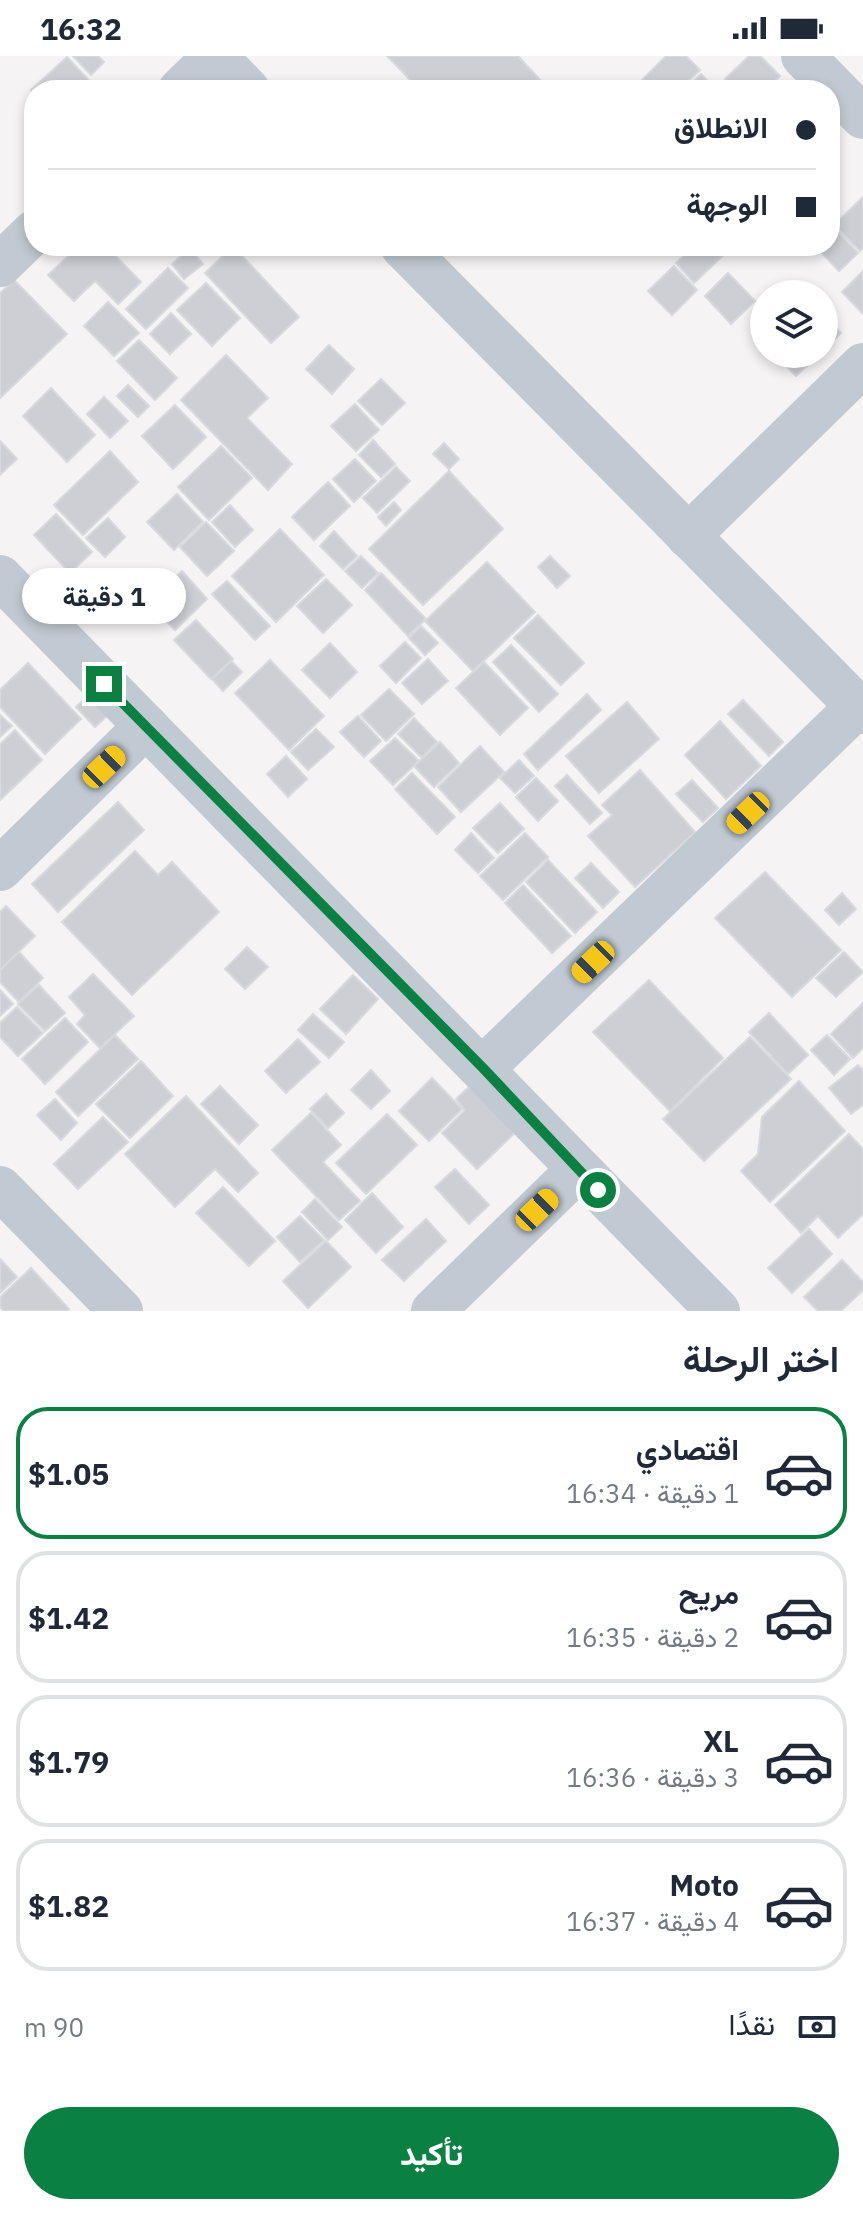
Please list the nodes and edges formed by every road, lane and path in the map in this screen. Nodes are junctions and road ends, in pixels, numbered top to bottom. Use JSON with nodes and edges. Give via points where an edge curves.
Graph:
{"nodes":[{"id":1,"x":215,"y":56,"type":"edge"},
{"id":2,"x":803,"y":56,"type":"edge"},
{"id":3,"x":190,"y":80,"type":"edge"},
{"id":4,"x":238,"y":80,"type":"edge"},
{"id":5,"x":827,"y":80,"type":"edge"},
{"id":6,"x":840,"y":94,"type":"edge"},
{"id":7,"x":863,"y":117,"type":"edge"},
{"id":8,"x":24,"y":242,"type":"edge"},
{"id":9,"x":412,"y":256,"type":"edge"},
{"id":10,"x":0,"y":265,"type":"edge"},
{"id":11,"x":863,"y":365,"type":"edge"},
{"id":12,"x":688,"y":536,"type":"junction"},
{"id":13,"x":0,"y":577,"type":"edge"},
{"id":14,"x":860,"y":709,"type":"edge"},
{"id":15,"x":146,"y":726,"type":"junction"},
{"id":16,"x":0,"y":869,"type":"edge"},
{"id":17,"x":483,"y":1068,"type":"junction"},
{"id":18,"x":578,"y":1170,"type":"junction"},
{"id":19,"x":0,"y":1188,"type":"edge"},
{"id":20,"x":121,"y":1311,"type":"edge"},
{"id":21,"x":433,"y":1311,"type":"edge"},
{"id":22,"x":718,"y":1311,"type":"edge"}],
"edges":[{"from":1,"to":3,"type":"street"},
{"from":1,"to":4,"type":"street"},
{"from":2,"to":5,"type":"street"},
{"from":6,"to":7,"type":"street"},
{"from":8,"to":10,"type":"street"},
{"from":9,"to":12,"type":"street"},
{"from":11,"to":12,"type":"street"},
{"from":12,"to":14,"type":"street"},
{"from":13,"to":15,"type":"street"},
{"from":14,"to":17,"type":"street"},
{"from":15,"to":16,"type":"street"},
{"from":15,"to":17,"type":"street"},
{"from":17,"to":18,"type":"street"},
{"from":18,"to":21,"type":"street"},
{"from":18,"to":22,"type":"street"},
{"from":19,"to":20,"type":"street"}]}
